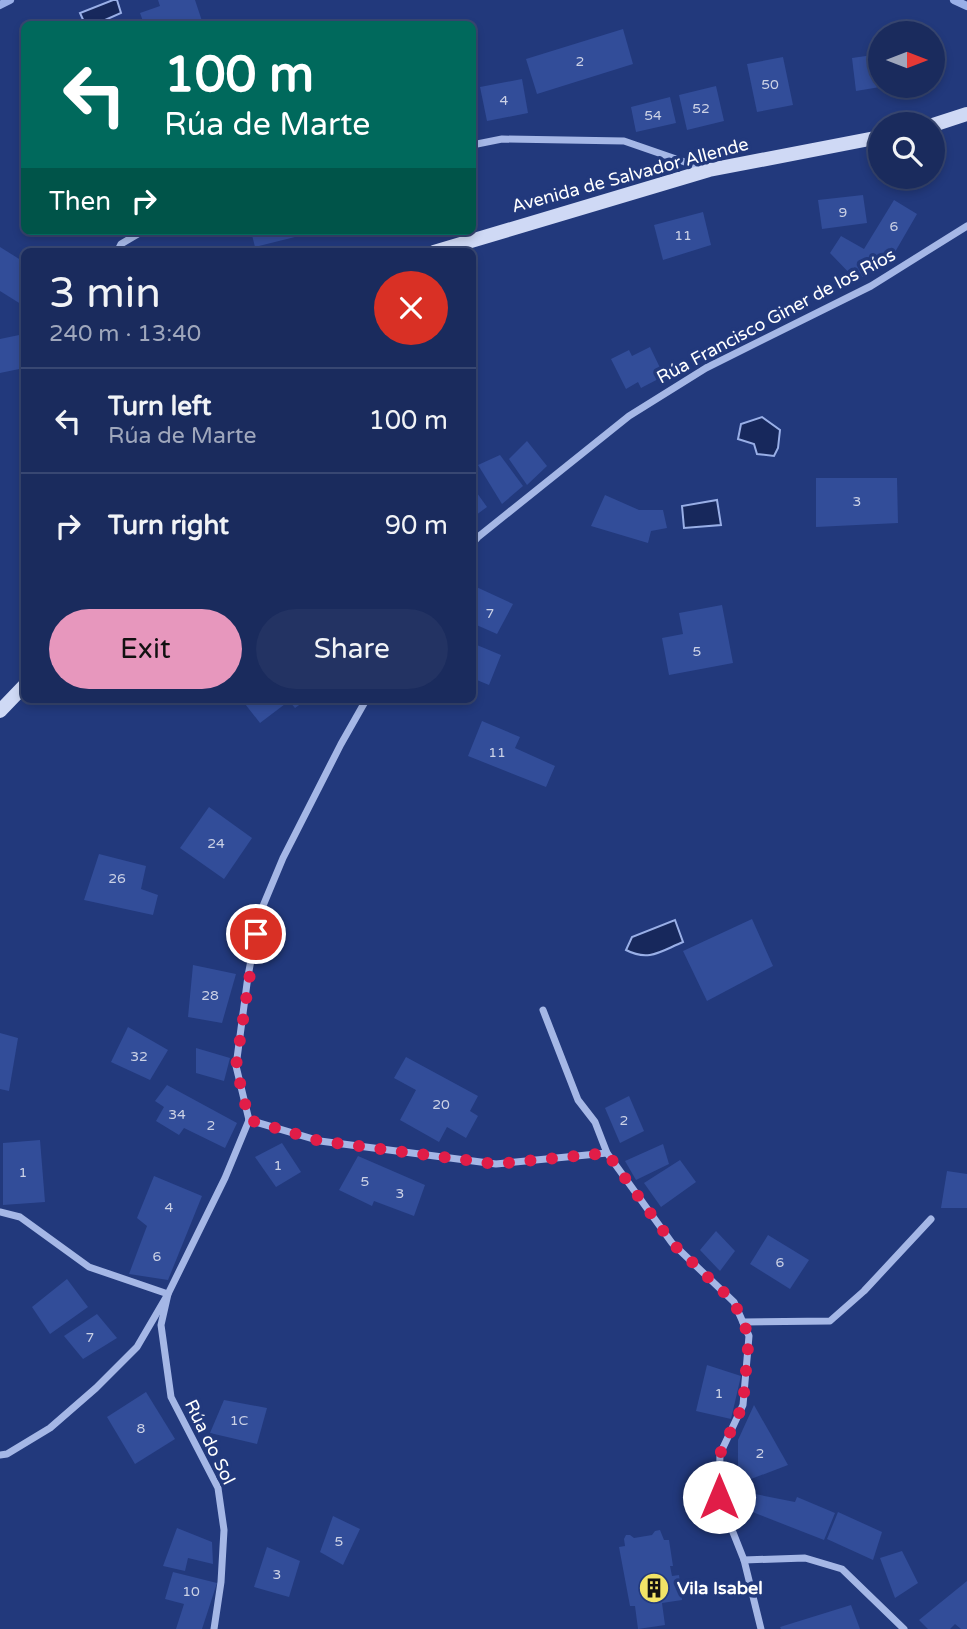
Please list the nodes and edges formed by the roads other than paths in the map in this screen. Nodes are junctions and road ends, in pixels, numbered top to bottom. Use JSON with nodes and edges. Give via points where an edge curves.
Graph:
{"nodes":[{"id":1,"x":967,"y":114,"type":"edge"},
{"id":2,"x":945,"y":121,"type":"edge"},
{"id":3,"x":868,"y":139,"type":"edge"},
{"id":4,"x":476,"y":144,"type":"edge"},
{"id":5,"x":709,"y":170,"type":"junction"},
{"id":6,"x":967,"y":226,"type":"edge"},
{"id":7,"x":136,"y":235,"type":"edge"},
{"id":8,"x":119,"y":248,"type":"edge"},
{"id":9,"x":447,"y":248,"type":"edge"},
{"id":10,"x":476,"y":541,"type":"edge"},
{"id":11,"x":21,"y":689,"type":"edge"},
{"id":12,"x":364,"y":703,"type":"edge"},
{"id":13,"x":0,"y":711,"type":"edge"},
{"id":14,"x":542,"y":1010,"type":"dead end"},
{"id":15,"x":249,"y":1120,"type":"junction"},
{"id":16,"x":607,"y":1153,"type":"junction"},
{"id":17,"x":0,"y":1212,"type":"edge"},
{"id":18,"x":931,"y":1219,"type":"dead end"},
{"id":19,"x":169,"y":1294,"type":"junction"},
{"id":20,"x":743,"y":1322,"type":"junction"},
{"id":21,"x":0,"y":1455,"type":"edge"},
{"id":22,"x":744,"y":1560,"type":"junction"},
{"id":23,"x":760,"y":1626,"type":"edge"},
{"id":24,"x":214,"y":1629,"type":"edge"},
{"id":25,"x":750,"y":1629,"type":"edge"},
{"id":26,"x":904,"y":1629,"type":"edge"}],
"edges":[{"from":1,"to":2,"type":"street"},
{"from":3,"to":5,"type":"street","name":"Avenida de Salvador Allende"},
{"from":4,"to":5,"type":"street","via":[[502,139],[624,141]]},
{"from":5,"to":9,"type":"street","name":"Avenida de Salvador Allende"},
{"from":6,"to":10,"type":"street","name":"Rúa Francisco Giner de los Ríos","via":[[871,286],[706,368],[629,416]]},
{"from":7,"to":8,"type":"street"},
{"from":11,"to":13,"type":"street"},
{"from":12,"to":15,"type":"street","via":[[283,858],[260,913],[236,1066]]},
{"from":14,"to":16,"type":"street","via":[[578,1100],[595,1122]]},
{"from":15,"to":16,"type":"street","via":[[320,1141],[496,1164]]},
{"from":15,"to":19,"type":"street","name":"Rúa do Sol"},
{"from":16,"to":20,"type":"street","via":[[672,1243],[734,1302]]},
{"from":17,"to":19,"type":"street","via":[[20,1217],[89,1267]]},
{"from":18,"to":20,"type":"street","via":[[830,1321]]},
{"from":19,"to":21,"type":"street","via":[[137,1347],[96,1388],[50,1428]]},
{"from":19,"to":24,"type":"street","name":"Rúa do Sol","via":[[161,1325],[171,1397],[218,1488],[224,1530]]},
{"from":20,"to":22,"type":"street","via":[[749,1336],[743,1405],[720,1454],[719,1497]]},
{"from":22,"to":23,"type":"street"},
{"from":22,"to":26,"type":"street","via":[[805,1558],[842,1569]]},
{"from":23,"to":25,"type":"street"}]}
